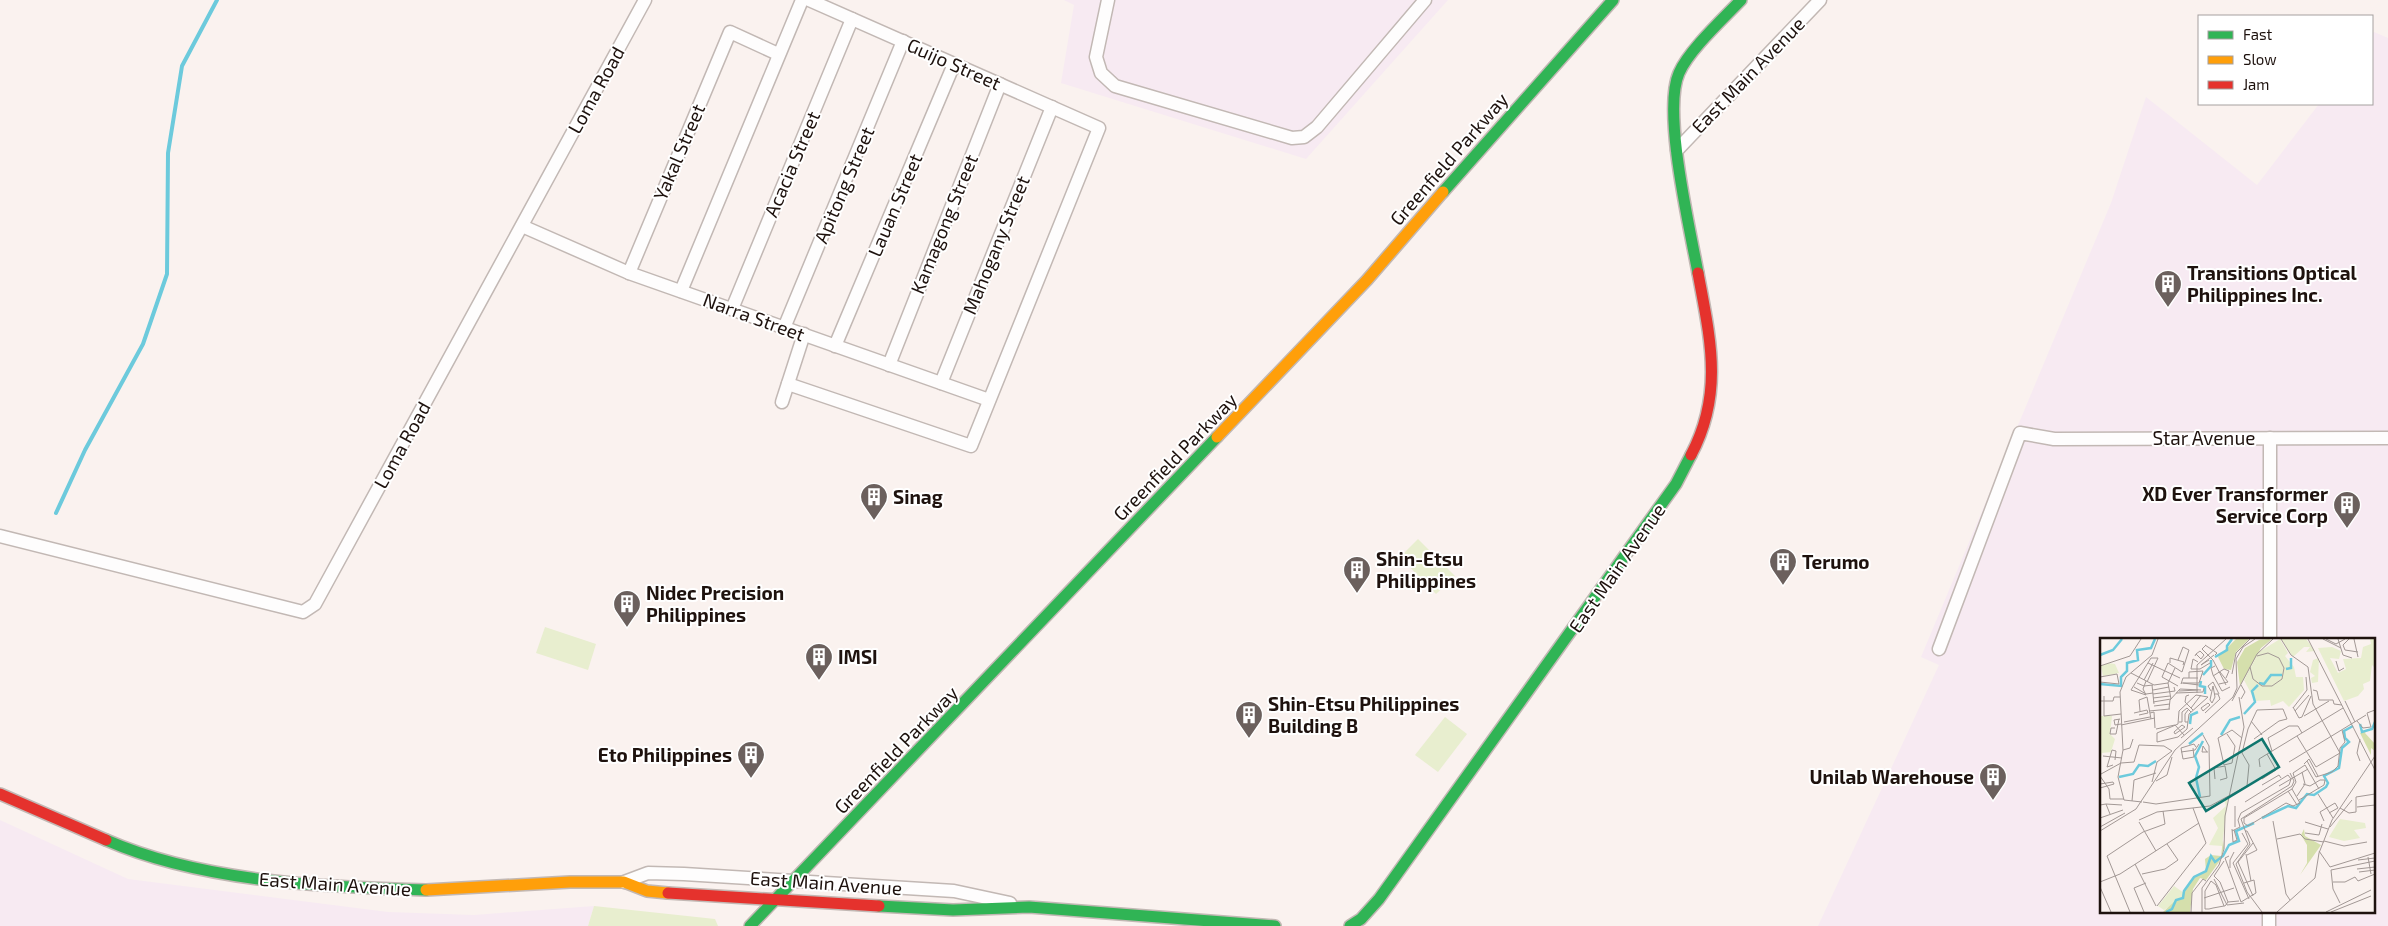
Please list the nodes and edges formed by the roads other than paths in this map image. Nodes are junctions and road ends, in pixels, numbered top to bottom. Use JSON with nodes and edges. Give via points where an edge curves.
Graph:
{"nodes":[{"id":1,"x":645,"y":0,"type":"edge"},
{"id":2,"x":802,"y":0,"type":"edge"},
{"id":3,"x":809,"y":0,"type":"edge"},
{"id":4,"x":1108,"y":0,"type":"edge"},
{"id":5,"x":1425,"y":0,"type":"edge"},
{"id":6,"x":1613,"y":0,"type":"edge"},
{"id":7,"x":1741,"y":0,"type":"edge"},
{"id":8,"x":1820,"y":0,"type":"edge"},
{"id":9,"x":852,"y":19,"type":"junction"},
{"id":10,"x":903,"y":42,"type":"junction"},
{"id":11,"x":778,"y":54,"type":"junction"},
{"id":12,"x":954,"y":64,"type":"junction"},
{"id":13,"x":1000,"y":84,"type":"junction"},
{"id":14,"x":1052,"y":107,"type":"junction"},
{"id":15,"x":1677,"y":150,"type":"junction"},
{"id":16,"x":522,"y":226,"type":"junction"},
{"id":17,"x":629,"y":273,"type":"junction"},
{"id":18,"x":681,"y":291,"type":"junction"},
{"id":19,"x":732,"y":309,"type":"junction"},
{"id":20,"x":784,"y":328,"type":"junction"},
{"id":21,"x":804,"y":334,"type":"junction"},
{"id":22,"x":835,"y":346,"type":"junction"},
{"id":23,"x":889,"y":365,"type":"junction"},
{"id":24,"x":941,"y":383,"type":"junction"},
{"id":25,"x":788,"y":384,"type":"junction"},
{"id":26,"x":989,"y":400,"type":"junction"},
{"id":27,"x":782,"y":402,"type":"dead end"},
{"id":28,"x":2270,"y":438,"type":"junction"},
{"id":29,"x":2388,"y":438,"type":"edge"},
{"id":30,"x":0,"y":536,"type":"edge"},
{"id":31,"x":2270,"y":638,"type":"edge"},
{"id":32,"x":1939,"y":648,"type":"dead end"},
{"id":33,"x":0,"y":794,"type":"edge"},
{"id":34,"x":624,"y":882,"type":"junction"},
{"id":35,"x":794,"y":882,"type":"junction"},
{"id":36,"x":774,"y":901,"type":"junction"},
{"id":37,"x":1029,"y":907,"type":"junction"},
{"id":38,"x":750,"y":926,"type":"edge"},
{"id":39,"x":1275,"y":926,"type":"edge"},
{"id":40,"x":1350,"y":926,"type":"edge"}],
"edges":[{"from":1,"to":16,"type":"street","name":"Loma Road"},
{"from":2,"to":11,"type":"street"},
{"from":3,"to":9,"type":"street","name":"Guijo Street"},
{"from":4,"to":5,"type":"street","via":[[1096,57],[1097,65],[1107,80],[1140,94],[1292,138],[1304,137],[1317,127]]},
{"from":6,"to":35,"type":"street","name":"Greenfield Parkway","via":[[1367,280]]},
{"from":7,"to":15,"type":"street","name":"East Main Avenue","via":[[1697,47],[1679,73],[1673,105]]},
{"from":8,"to":15,"type":"street","name":"East Main Avenue"},
{"from":9,"to":10,"type":"street","name":"Guijo Street"},
{"from":9,"to":19,"type":"street","name":"Acacia Street"},
{"from":10,"to":12,"type":"street","name":"Guijo Street"},
{"from":10,"to":20,"type":"street","name":"Apitong Street"},
{"from":11,"to":17,"type":"street","name":"Yakal Street","via":[[730,32]]},
{"from":11,"to":18,"type":"street"},
{"from":12,"to":13,"type":"street","name":"Guijo Street"},
{"from":12,"to":22,"type":"street","name":"Lauan Street"},
{"from":13,"to":14,"type":"street","name":"Guijo Street"},
{"from":13,"to":23,"type":"street","name":"Kamagong Street"},
{"from":14,"to":24,"type":"street","name":"Mahogany Street"},
{"from":14,"to":26,"type":"street","name":"Guijo Street","via":[[1099,128]]},
{"from":15,"to":40,"type":"street","name":"East Main Avenue","via":[[1712,350],[1711,394],[1698,442],[1676,484],[1553,658],[1379,899],[1362,919]]},
{"from":16,"to":17,"type":"street","name":"Narra Street"},
{"from":16,"to":30,"type":"street","name":"Loma Road","via":[[315,604],[303,612]]},
{"from":17,"to":18,"type":"street","name":"Narra Street"},
{"from":18,"to":19,"type":"street","name":"Narra Street"},
{"from":19,"to":20,"type":"street","name":"Narra Street"},
{"from":20,"to":21,"type":"street","name":"Narra Street"},
{"from":21,"to":22,"type":"street","name":"Narra Street"},
{"from":21,"to":25,"type":"street"},
{"from":22,"to":23,"type":"street","name":"Narra Street"},
{"from":23,"to":24,"type":"street","name":"Narra Street"},
{"from":24,"to":26,"type":"street","name":"Narra Street"},
{"from":25,"to":26,"type":"street","via":[[971,446]]},
{"from":25,"to":27,"type":"street"},
{"from":28,"to":29,"type":"street","name":"Star Avenue"},
{"from":28,"to":31,"type":"street"},
{"from":28,"to":32,"type":"street","name":"Star Avenue","via":[[2054,438],[2020,433]]},
{"from":33,"to":34,"type":"street","name":"East Main Avenue","via":[[130,848],[173,862],[267,882],[425,890]]},
{"from":34,"to":35,"type":"street","name":"East Main Avenue","via":[[648,873]]},
{"from":34,"to":36,"type":"street","name":"East Main Avenue","via":[[647,891]]},
{"from":35,"to":36,"type":"street","name":"Greenfield Parkway"},
{"from":35,"to":37,"type":"street","name":"East Main Avenue","via":[[954,891]]},
{"from":36,"to":37,"type":"street","name":"East Main Avenue","via":[[953,910]]},
{"from":36,"to":38,"type":"street","name":"Greenfield Parkway"},
{"from":37,"to":39,"type":"street","name":"East Main Avenue"}]}
